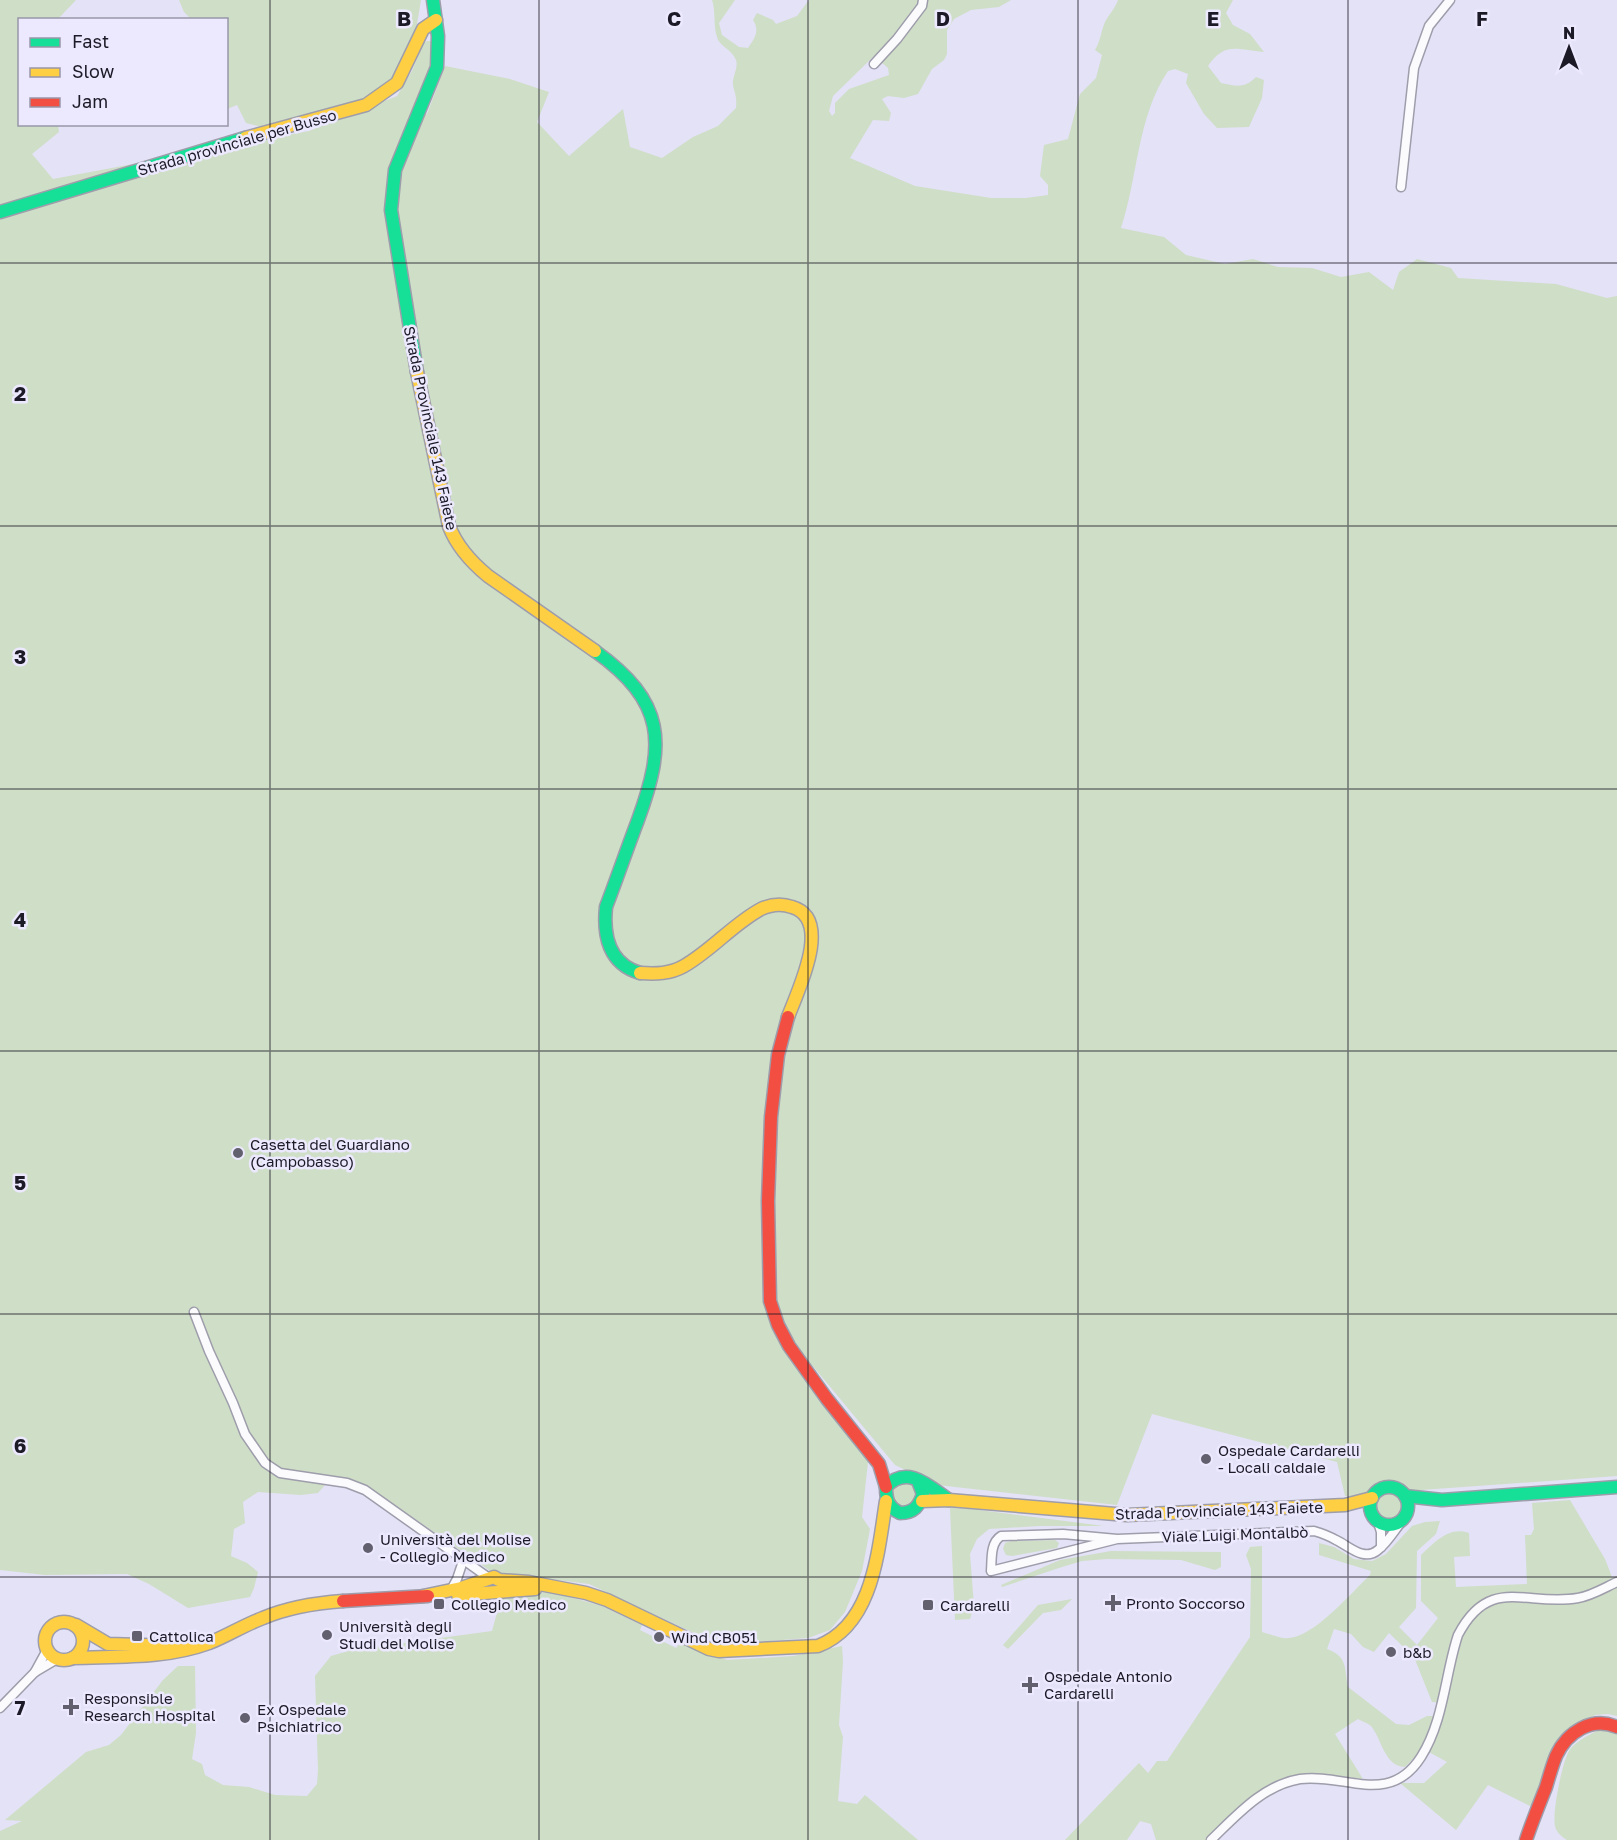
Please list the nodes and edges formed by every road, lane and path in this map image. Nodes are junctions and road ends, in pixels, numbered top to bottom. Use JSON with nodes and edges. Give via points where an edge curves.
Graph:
{"nodes":[{"id":1,"x":433,"y":0,"type":"edge"},
{"id":2,"x":923,"y":0,"type":"edge"},
{"id":3,"x":1450,"y":0,"type":"edge"},
{"id":4,"x":436,"y":20,"type":"junction"},
{"id":5,"x":874,"y":64,"type":"dead end"},
{"id":6,"x":1401,"y":187,"type":"dead end"},
{"id":7,"x":0,"y":212,"type":"edge"},
{"id":8,"x":194,"y":1312,"type":"dead end"},
{"id":9,"x":879,"y":1464,"type":"junction"},
{"id":10,"x":904,"y":1475,"type":"junction"},
{"id":11,"x":918,"y":1480,"type":"junction"},
{"id":12,"x":886,"y":1487,"type":"junction"},
{"id":13,"x":1617,"y":1487,"type":"edge"},
{"id":14,"x":1405,"y":1496,"type":"junction"},
{"id":15,"x":1372,"y":1498,"type":"junction"},
{"id":16,"x":949,"y":1500,"type":"junction"},
{"id":17,"x":1442,"y":1500,"type":"junction"},
{"id":18,"x":886,"y":1501,"type":"junction"},
{"id":19,"x":922,"y":1501,"type":"junction"},
{"id":20,"x":1345,"y":1505,"type":"junction"},
{"id":21,"x":904,"y":1513,"type":"junction"},
{"id":22,"x":1405,"y":1515,"type":"junction"},
{"id":23,"x":1375,"y":1517,"type":"junction"},
{"id":24,"x":882,"y":1528,"type":"junction"},
{"id":25,"x":1117,"y":1539,"type":"junction"},
{"id":26,"x":1381,"y":1547,"type":"junction"},
{"id":27,"x":463,"y":1561,"type":"junction"},
{"id":28,"x":1617,"y":1582,"type":"edge"},
{"id":29,"x":493,"y":1584,"type":"junction"},
{"id":30,"x":451,"y":1590,"type":"junction"},
{"id":31,"x":423,"y":1596,"type":"junction"},
{"id":32,"x":76,"y":1625,"type":"junction"},
{"id":33,"x":195,"y":1646,"type":"junction"},
{"id":34,"x":47,"y":1650,"type":"junction"},
{"id":35,"x":73,"y":1658,"type":"junction"},
{"id":36,"x":57,"y":1659,"type":"junction"},
{"id":37,"x":35,"y":1672,"type":"junction"},
{"id":38,"x":0,"y":1707,"type":"edge"},
{"id":39,"x":1617,"y":1727,"type":"edge"},
{"id":40,"x":1211,"y":1840,"type":"edge"},
{"id":41,"x":1526,"y":1840,"type":"edge"}],
"edges":[{"from":1,"to":4,"type":"main road","name":"Strada Provinciale 143 Faiete"},
{"from":2,"to":5,"type":"street","via":[[897,39]]},
{"from":3,"to":6,"type":"street","via":[[1429,26],[1414,68]]},
{"from":4,"to":7,"type":"main road","name":"Strada provinciale per Busso","via":[[423,29],[397,83],[366,105]]},
{"from":4,"to":9,"type":"main road","name":"Strada Provinciale 143 Faiete","via":[[437,67],[395,170],[391,210],[415,364],[449,526],[465,556],[493,580],[605,657],[628,676],[647,704],[656,744],[655,766],[606,907],[603,927],[609,949],[622,964],[654,976],[686,966],[772,902],[795,906],[810,921],[812,945],[783,1031],[774,1076],[769,1148],[770,1301],[789,1346]]},
{"from":8,"to":27,"type":"street","via":[[245,1434],[265,1463],[280,1473],[347,1483],[365,1490]]},
{"from":9,"to":10,"type":"main road","name":"Strada Provinciale 143 Faiete"},
{"from":9,"to":12,"type":"main road","name":"Strada Provinciale 143 Faiete"},
{"from":10,"to":11,"type":"main road","name":"Strada Provinciale 143 Faiete"},
{"from":10,"to":12,"type":"main road","via":[[897,1476]]},
{"from":11,"to":16,"type":"main road","name":"Strada Provinciale 143 Faiete"},
{"from":11,"to":19,"type":"main road"},
{"from":12,"to":18,"type":"main road","name":"Strada Provinciale 143 Faiete"},
{"from":13,"to":17,"type":"main road","name":"Strada Provinciale 143 Faiete"},
{"from":14,"to":15,"type":"main road","name":"Strada Provinciale 143 Faiete","via":[[1388,1488]]},
{"from":14,"to":17,"type":"main road","name":"Strada Provinciale 143 Faiete"},
{"from":14,"to":22,"type":"main road"},
{"from":15,"to":20,"type":"main road","name":"Strada Provinciale 143 Faiete"},
{"from":15,"to":23,"type":"main road"},
{"from":16,"to":19,"type":"main road","name":"Strada Provinciale 143 Faiete"},
{"from":16,"to":20,"type":"main road","name":"Strada Provinciale 143 Faiete","via":[[1127,1515]]},
{"from":17,"to":22,"type":"main road","name":"Strada Provinciale 143 Faiete"},
{"from":18,"to":21,"type":"main road","via":[[896,1512]]},
{"from":18,"to":24,"type":"main road","name":"Strada Provinciale 143 Faiete"},
{"from":19,"to":21,"type":"main road","via":[[914,1510]]},
{"from":20,"to":23,"type":"main road","name":"Strada Provinciale 143 Faiete"},
{"from":21,"to":24,"type":"main road"},
{"from":22,"to":23,"type":"main road","name":"Strada Provinciale 143 Faiete","via":[[1390,1525]]},
{"from":22,"to":26,"type":"street"},
{"from":23,"to":26,"type":"street"},
{"from":24,"to":29,"type":"main road","name":"Strada Provinciale 143 Faiete","via":[[869,1586],[856,1617],[833,1640],[818,1646],[729,1652],[710,1649],[586,1593],[529,1582]]},
{"from":25,"to":25,"type":"street","name":"Viale Luigi Montalbò","via":[[1063,1534],[1001,1536],[994,1545],[991,1571]]},
{"from":25,"to":26,"type":"street","name":"Viale Luigi Montalbò","via":[[1314,1531],[1358,1553],[1367,1555]]},
{"from":27,"to":29,"type":"street"},
{"from":27,"to":30,"type":"street"},
{"from":28,"to":40,"type":"street","via":[[1577,1598],[1509,1596],[1492,1599],[1475,1609],[1458,1635],[1429,1743],[1410,1771],[1378,1786],[1299,1779],[1243,1808]]},
{"from":29,"to":30,"type":"main road"},
{"from":29,"to":31,"type":"main road"},
{"from":30,"to":31,"type":"main road"},
{"from":31,"to":33,"type":"main road","via":[[296,1607]]},
{"from":32,"to":33,"type":"main road","via":[[108,1644]]},
{"from":32,"to":34,"type":"main road","via":[[62,1621],[48,1628],[44,1643]]},
{"from":32,"to":35,"type":"main road","via":[[83,1638],[79,1653]]},
{"from":33,"to":35,"type":"main road","via":[[160,1655]]},
{"from":34,"to":36,"type":"main road"},
{"from":34,"to":37,"type":"street"},
{"from":35,"to":36,"type":"main road"},
{"from":36,"to":37,"type":"street"},
{"from":37,"to":38,"type":"street"},
{"from":39,"to":41,"type":"main road","via":[[1599,1721],[1584,1726],[1558,1751]]}]}
